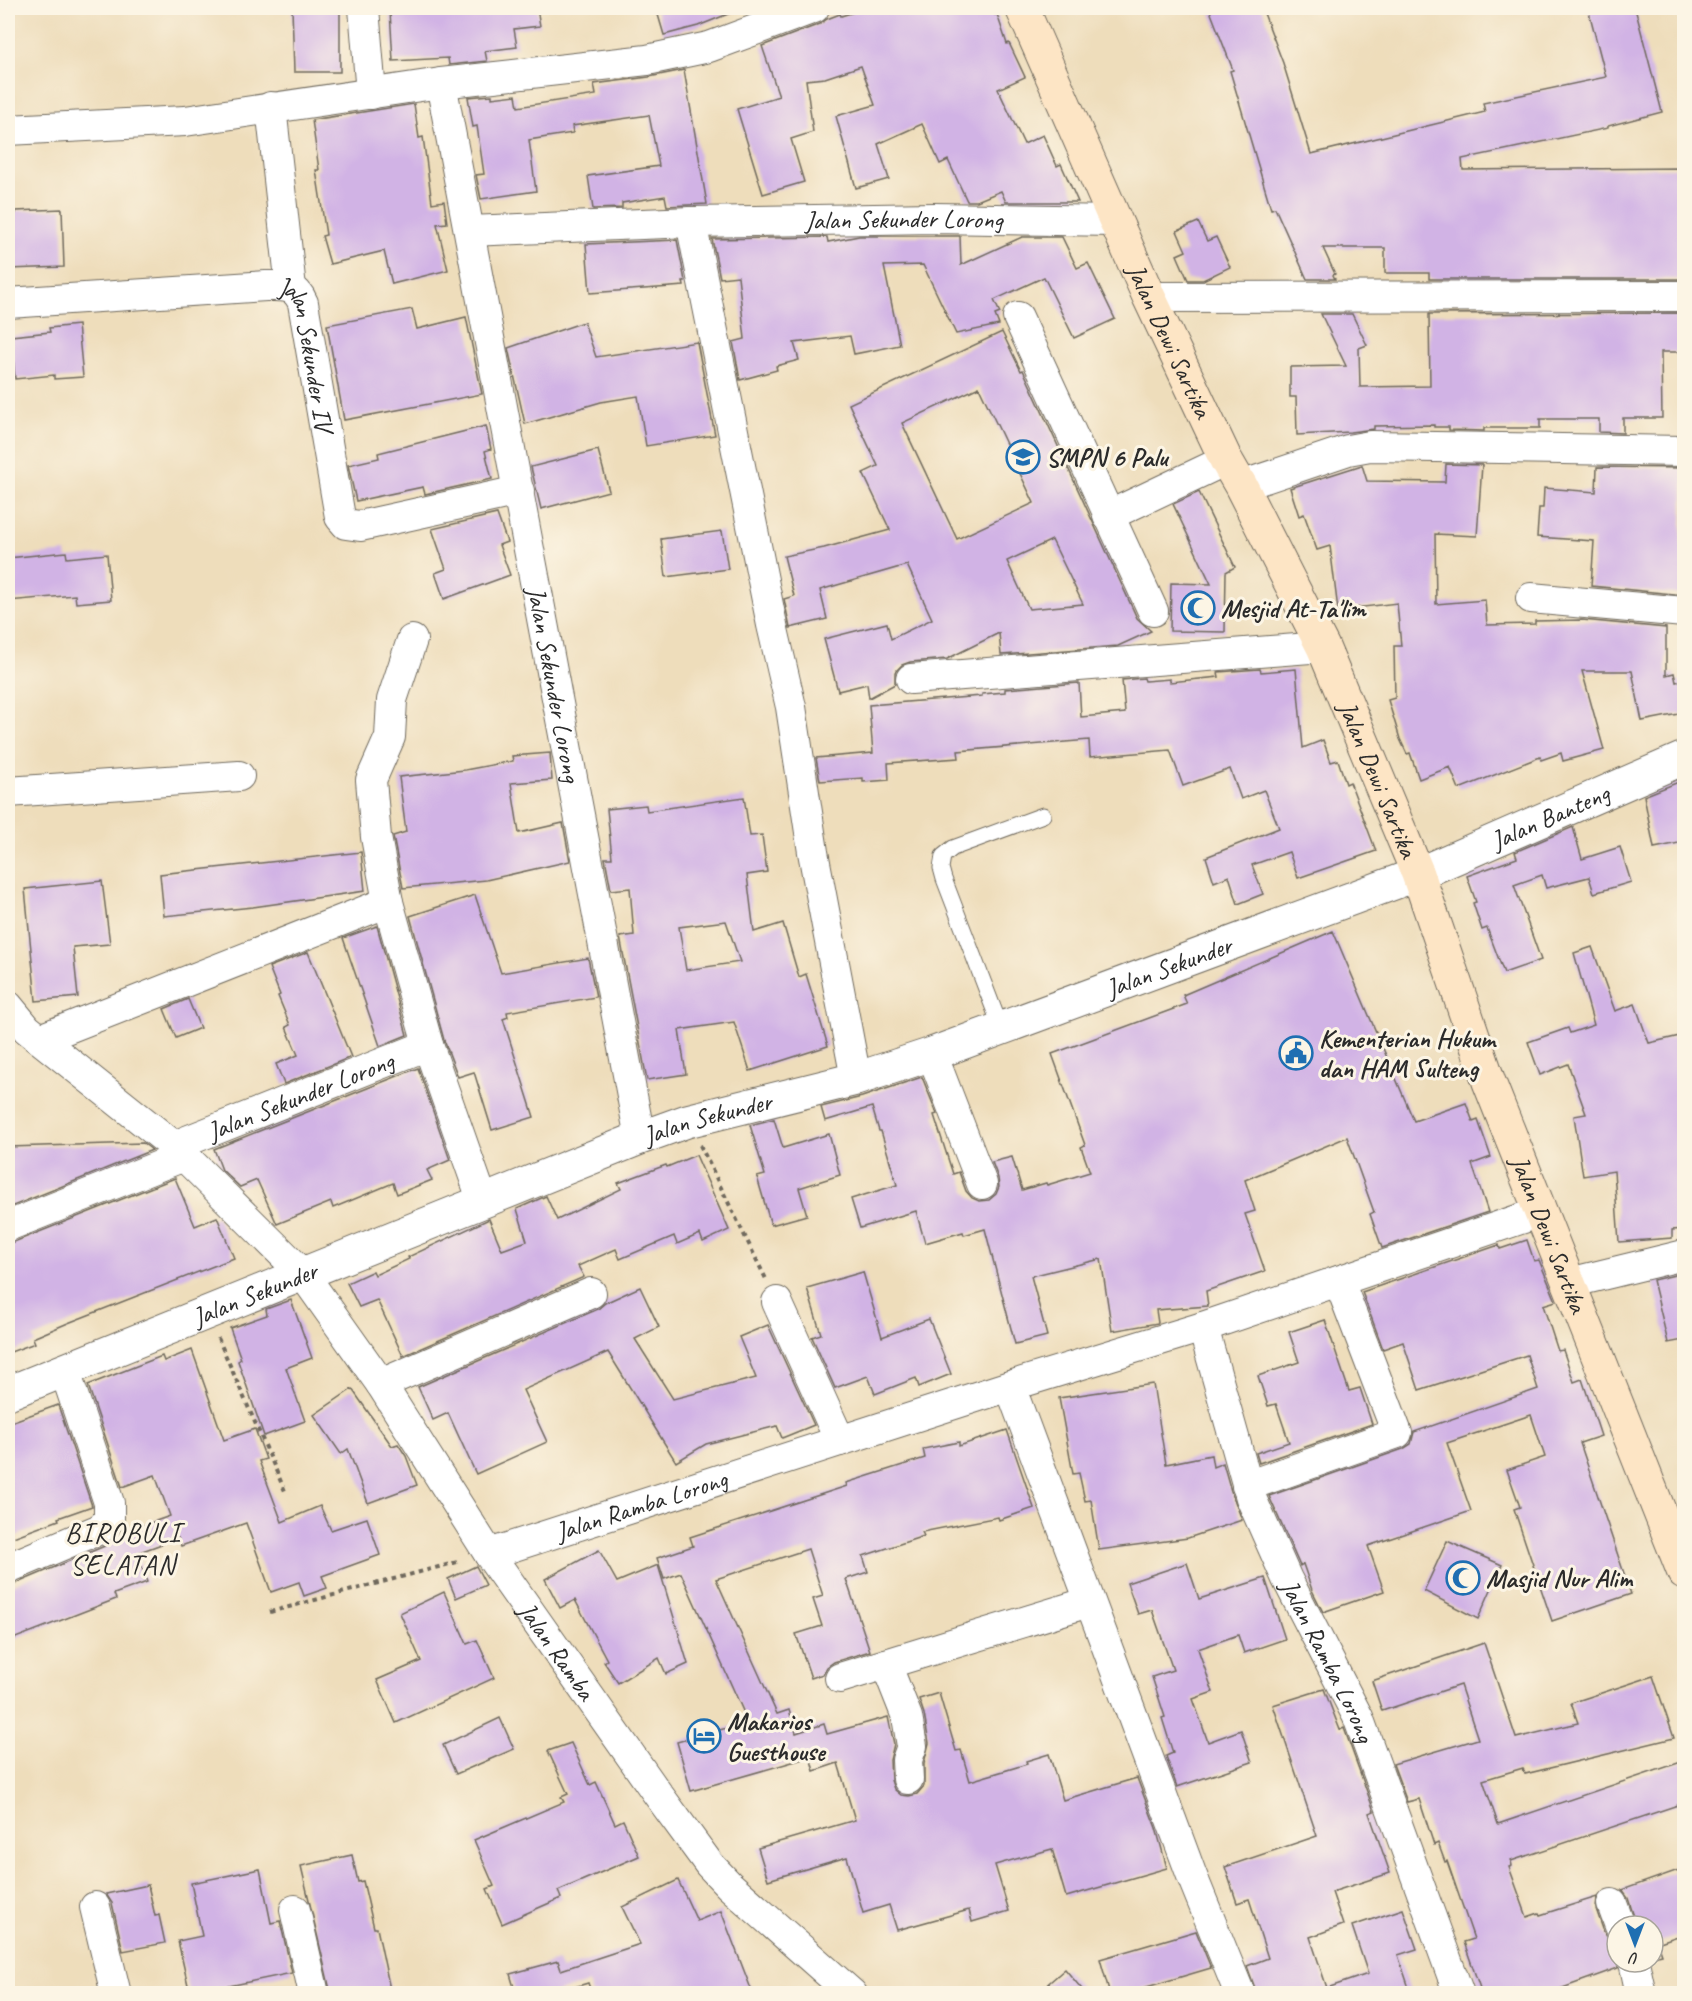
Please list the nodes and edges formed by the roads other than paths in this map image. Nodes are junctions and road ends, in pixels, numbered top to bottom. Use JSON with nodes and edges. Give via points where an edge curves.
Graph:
{"nodes":[{"id":1,"x":364,"y":8,"type":"edge"},
{"id":2,"x":814,"y":8,"type":"edge"},
{"id":3,"x":1022,"y":8,"type":"edge"},
{"id":4,"x":441,"y":83,"type":"junction"},
{"id":5,"x":371,"y":94,"type":"junction"},
{"id":6,"x":271,"y":107,"type":"junction"},
{"id":7,"x":8,"y":130,"type":"edge"},
{"id":8,"x":1115,"y":221,"type":"junction"},
{"id":9,"x":691,"y":222,"type":"junction"},
{"id":10,"x":470,"y":231,"type":"junction"},
{"id":11,"x":291,"y":288,"type":"junction"},
{"id":12,"x":1684,"y":296,"type":"edge"},
{"id":13,"x":1149,"y":297,"type":"junction"},
{"id":14,"x":8,"y":303,"type":"edge"},
{"id":15,"x":1018,"y":317,"type":"dead end"},
{"id":16,"x":1684,"y":451,"type":"edge"},
{"id":17,"x":1234,"y":473,"type":"junction"},
{"id":18,"x":519,"y":491,"type":"junction"},
{"id":19,"x":1108,"y":516,"type":"junction"},
{"id":20,"x":1530,"y":598,"type":"dead end"},
{"id":21,"x":1153,"y":611,"type":"dead end"},
{"id":22,"x":1684,"y":612,"type":"edge"},
{"id":23,"x":412,"y":640,"type":"dead end"},
{"id":24,"x":1323,"y":647,"type":"junction"},
{"id":25,"x":911,"y":679,"type":"dead end"},
{"id":26,"x":1684,"y":758,"type":"edge"},
{"id":27,"x":239,"y":776,"type":"dead end"},
{"id":28,"x":8,"y":792,"type":"edge"},
{"id":29,"x":1043,"y":815,"type":"dead end"},
{"id":30,"x":1418,"y":874,"type":"junction"},
{"id":31,"x":388,"y":902,"type":"junction"},
{"id":32,"x":8,"y":1006,"type":"edge"},
{"id":33,"x":1001,"y":1028,"type":"junction"},
{"id":34,"x":40,"y":1039,"type":"junction"},
{"id":35,"x":428,"y":1045,"type":"junction"},
{"id":36,"x":932,"y":1054,"type":"junction"},
{"id":37,"x":856,"y":1079,"type":"junction"},
{"id":38,"x":640,"y":1138,"type":"junction"},
{"id":39,"x":179,"y":1151,"type":"junction"},
{"id":40,"x":982,"y":1184,"type":"dead end"},
{"id":41,"x":483,"y":1202,"type":"junction"},
{"id":42,"x":1541,"y":1212,"type":"junction"},
{"id":43,"x":8,"y":1226,"type":"edge"},
{"id":44,"x":1684,"y":1255,"type":"edge"},
{"id":45,"x":303,"y":1274,"type":"junction"},
{"id":46,"x":1339,"y":1281,"type":"junction"},
{"id":47,"x":1569,"y":1283,"type":"junction"},
{"id":48,"x":591,"y":1293,"type":"dead end"},
{"id":49,"x":777,"y":1302,"type":"road end"},
{"id":50,"x":1203,"y":1328,"type":"junction"},
{"id":51,"x":65,"y":1371,"type":"junction"},
{"id":52,"x":381,"y":1384,"type":"junction"},
{"id":53,"x":1010,"y":1386,"type":"junction"},
{"id":54,"x":8,"y":1393,"type":"edge"},
{"id":55,"x":840,"y":1441,"type":"junction"},
{"id":56,"x":1247,"y":1486,"type":"junction"},
{"id":57,"x":489,"y":1554,"type":"junction"},
{"id":58,"x":8,"y":1569,"type":"edge"},
{"id":59,"x":1684,"y":1573,"type":"edge"},
{"id":60,"x":1089,"y":1602,"type":"junction"},
{"id":61,"x":886,"y":1664,"type":"junction"},
{"id":62,"x":840,"y":1678,"type":"dead end"},
{"id":63,"x":908,"y":1779,"type":"dead end"},
{"id":64,"x":95,"y":1907,"type":"dead end"},
{"id":65,"x":295,"y":1910,"type":"dead end"},
{"id":66,"x":1637,"y":1974,"type":"edge"},
{"id":67,"x":116,"y":1994,"type":"edge"},
{"id":68,"x":314,"y":1994,"type":"edge"},
{"id":69,"x":852,"y":1994,"type":"edge"},
{"id":70,"x":1240,"y":1994,"type":"edge"},
{"id":71,"x":1459,"y":1994,"type":"edge"},
{"id":72,"x":1641,"y":1994,"type":"edge"}],
"edges":[{"from":1,"to":5,"type":"street"},
{"from":2,"to":4,"type":"street","via":[[691,52]]},
{"from":3,"to":8,"type":"main road","name":"Jalan Dewi Sartika"},
{"from":4,"to":5,"type":"street"},
{"from":4,"to":10,"type":"street","name":"Jalan Sekunder Lorong"},
{"from":5,"to":6,"type":"street"},
{"from":6,"to":7,"type":"street","via":[[185,121]]},
{"from":6,"to":11,"type":"street"},
{"from":8,"to":9,"type":"street","name":"Jalan Sekunder Lorong","via":[[934,218]]},
{"from":8,"to":13,"type":"main road","name":"Jalan Dewi Sartika"},
{"from":9,"to":10,"type":"street","name":"Jalan Sekunder Lorong"},
{"from":9,"to":37,"type":"street","via":[[791,707],[813,852]]},
{"from":10,"to":18,"type":"street","name":"Jalan Sekunder Lorong"},
{"from":11,"to":14,"type":"street","name":"Jalan Sekunder IV","via":[[266,286]]},
{"from":11,"to":18,"type":"street","name":"Jalan Sekunder IV","via":[[303,303],[340,517],[346,524],[360,526]]},
{"from":12,"to":13,"type":"street"},
{"from":13,"to":17,"type":"main road","name":"Jalan Dewi Sartika"},
{"from":15,"to":19,"type":"street"},
{"from":16,"to":17,"type":"street","via":[[1370,446]]},
{"from":17,"to":19,"type":"street"},
{"from":17,"to":24,"type":"main road","name":"Jalan Dewi Sartika"},
{"from":18,"to":38,"type":"street","name":"Jalan Sekunder Lorong"},
{"from":19,"to":21,"type":"street"},
{"from":20,"to":22,"type":"street"},
{"from":23,"to":31,"type":"street","name":"Jalan Sekunder Lorong","via":[[392,700],[390,737],[370,780]]},
{"from":24,"to":25,"type":"street"},
{"from":24,"to":30,"type":"main road","name":"Jalan Dewi Sartika"},
{"from":26,"to":30,"type":"street","name":"Jalan Banteng"},
{"from":27,"to":28,"type":"street"},
{"from":29,"to":33,"type":"lane","via":[[953,848],[942,856],[944,879]]},
{"from":30,"to":33,"type":"street","name":"Jalan Sekunder"},
{"from":30,"to":42,"type":"main road","name":"Jalan Dewi Sartika","via":[[1489,1082]]},
{"from":31,"to":34,"type":"street"},
{"from":31,"to":35,"type":"street","name":"Jalan Sekunder Lorong"},
{"from":32,"to":34,"type":"street","name":"Jalan Sekunder Lorong","via":[[18,1021]]},
{"from":33,"to":36,"type":"street","name":"Jalan Sekunder"},
{"from":34,"to":39,"type":"street","name":"Jalan Sekunder Lorong"},
{"from":35,"to":39,"type":"street","name":"Jalan Sekunder Lorong"},
{"from":35,"to":41,"type":"street","name":"Jalan Sekunder Lorong"},
{"from":36,"to":37,"type":"street","name":"Jalan Sekunder"},
{"from":36,"to":40,"type":"street"},
{"from":37,"to":38,"type":"street","name":"Jalan Sekunder","via":[[687,1121]]},
{"from":38,"to":41,"type":"street","name":"Jalan Sekunder"},
{"from":39,"to":43,"type":"street","name":"Jalan Sekunder Lorong"},
{"from":39,"to":45,"type":"street","name":"Jalan Sekunder Lorong"},
{"from":41,"to":45,"type":"street","name":"Jalan Sekunder"},
{"from":42,"to":46,"type":"street","name":"Jalan Ramba Lorong"},
{"from":42,"to":47,"type":"main road","name":"Jalan Dewi Sartika"},
{"from":44,"to":47,"type":"street"},
{"from":45,"to":51,"type":"street","name":"Jalan Sekunder"},
{"from":45,"to":52,"type":"street","name":"Jalan Ramba"},
{"from":46,"to":50,"type":"street","name":"Jalan Ramba Lorong"},
{"from":46,"to":56,"type":"street","via":[[1397,1433]]},
{"from":47,"to":59,"type":"main road","name":"Jalan Dewi Sartika"},
{"from":48,"to":52,"type":"street"},
{"from":49,"to":55,"type":"street"},
{"from":50,"to":53,"type":"street","name":"Jalan Ramba Lorong"},
{"from":50,"to":56,"type":"street","name":"Jalan Ramba Lorong"},
{"from":51,"to":54,"type":"street","name":"Jalan Sekunder"},
{"from":51,"to":58,"type":"street","via":[[109,1503],[109,1520],[100,1529]]},
{"from":52,"to":57,"type":"street","name":"Jalan Ramba"},
{"from":53,"to":55,"type":"street","name":"Jalan Ramba Lorong"},
{"from":53,"to":60,"type":"street"},
{"from":55,"to":57,"type":"street","name":"Jalan Ramba Lorong"},
{"from":56,"to":71,"type":"street","name":"Jalan Ramba Lorong","via":[[1287,1579],[1358,1717]]},
{"from":57,"to":69,"type":"street","name":"Jalan Ramba","via":[[709,1864]]},
{"from":60,"to":61,"type":"street"},
{"from":60,"to":70,"type":"street"},
{"from":61,"to":62,"type":"street"},
{"from":61,"to":63,"type":"street","via":[[907,1717],[912,1746],[907,1760]]},
{"from":64,"to":67,"type":"street"},
{"from":65,"to":68,"type":"street"},
{"from":66,"to":72,"type":"street"}]}
